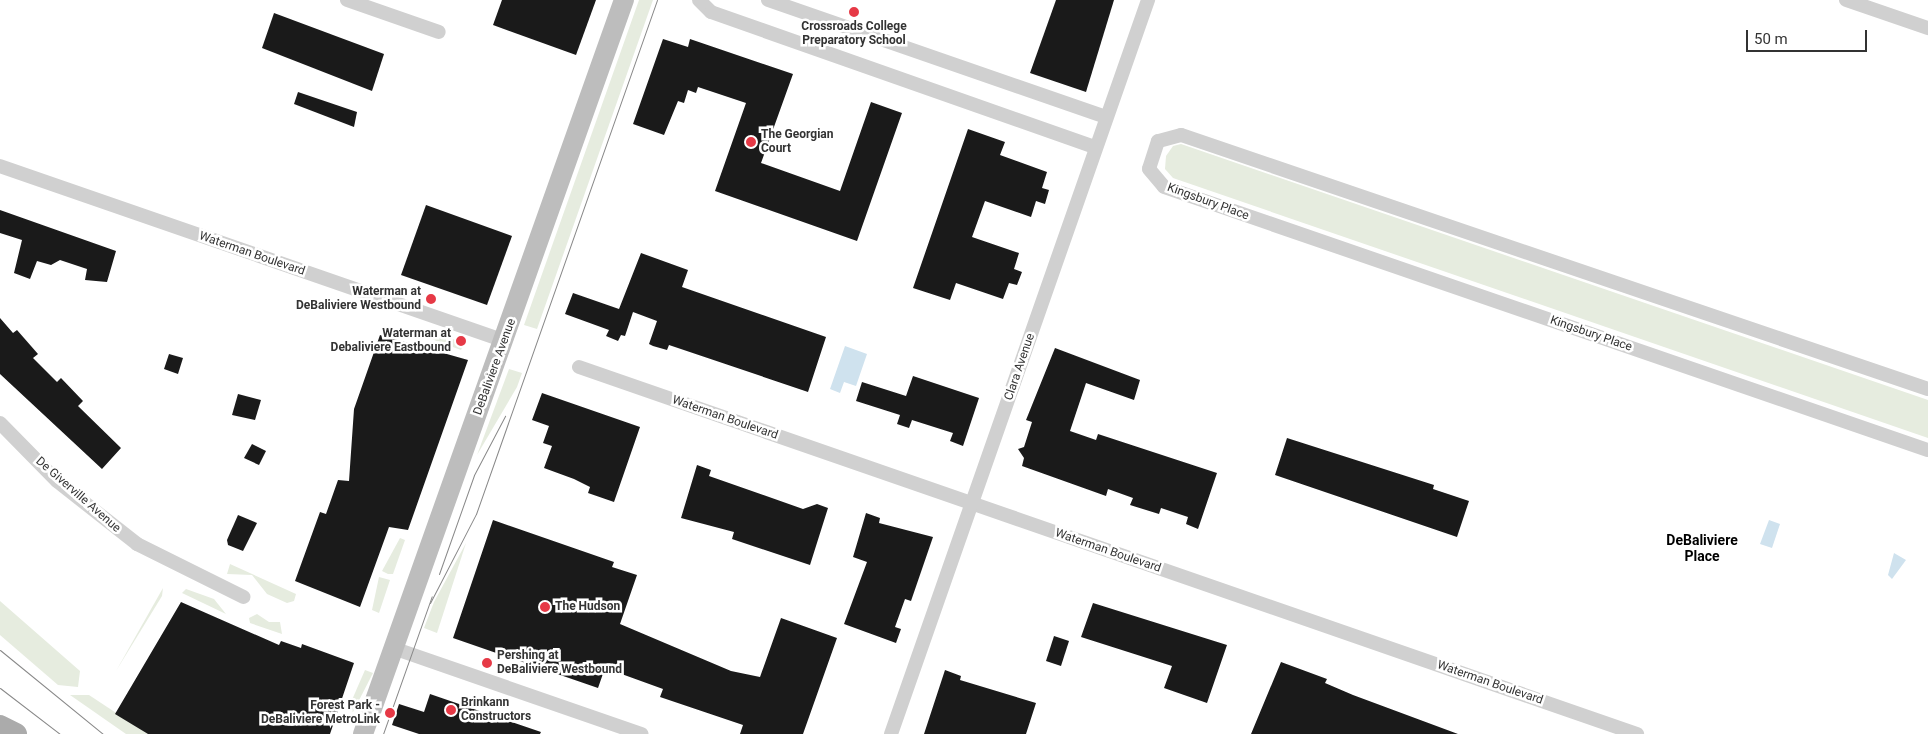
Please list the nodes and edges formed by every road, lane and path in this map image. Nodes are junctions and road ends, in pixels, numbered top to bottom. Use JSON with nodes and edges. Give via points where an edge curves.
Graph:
{"nodes":[{"id":1,"x":347,"y":0,"type":"edge"},
{"id":2,"x":624,"y":0,"type":"edge"},
{"id":3,"x":699,"y":0,"type":"edge"},
{"id":4,"x":768,"y":0,"type":"edge"},
{"id":5,"x":1148,"y":0,"type":"edge"},
{"id":6,"x":1846,"y":0,"type":"edge"},
{"id":7,"x":1928,"y":28,"type":"edge"},
{"id":8,"x":439,"y":32,"type":"dead end"},
{"id":9,"x":1106,"y":117,"type":"junction"},
{"id":10,"x":1095,"y":147,"type":"junction"},
{"id":11,"x":0,"y":166,"type":"edge"},
{"id":12,"x":505,"y":341,"type":"junction"},
{"id":13,"x":579,"y":367,"type":"dead end"},
{"id":14,"x":1928,"y":389,"type":"edge"},
{"id":15,"x":0,"y":423,"type":"edge"},
{"id":16,"x":1928,"y":450,"type":"edge"},
{"id":17,"x":973,"y":504,"type":"junction"},
{"id":18,"x":244,"y":597,"type":"dead end"},
{"id":19,"x":394,"y":648,"type":"junction"},
{"id":20,"x":0,"y":726,"type":"edge"},
{"id":21,"x":16,"y":734,"type":"edge"},
{"id":22,"x":363,"y":734,"type":"edge"},
{"id":23,"x":642,"y":734,"type":"edge"},
{"id":24,"x":891,"y":734,"type":"edge"},
{"id":25,"x":1636,"y":734,"type":"edge"}],
"edges":[{"from":1,"to":8,"type":"street"},
{"from":2,"to":12,"type":"main road","name":"DeBaliviere Avenue"},
{"from":3,"to":10,"type":"street","via":[[711,12]]},
{"from":4,"to":9,"type":"street"},
{"from":5,"to":9,"type":"street","name":"Clara Avenue"},
{"from":6,"to":7,"type":"street"},
{"from":9,"to":10,"type":"street","name":"Clara Avenue"},
{"from":10,"to":17,"type":"street","name":"Clara Avenue"},
{"from":11,"to":12,"type":"street","name":"Waterman Boulevard"},
{"from":12,"to":19,"type":"main road","name":"DeBaliviere Avenue"},
{"from":13,"to":17,"type":"street","name":"Waterman Boulevard"},
{"from":14,"to":16,"type":"street","name":"Kingsbury Place","via":[[1181,135],[1158,141],[1149,169],[1164,187]]},
{"from":15,"to":18,"type":"street","name":"De Giverville Avenue","via":[[58,481],[136,544],[170,564]]},
{"from":17,"to":24,"type":"street","name":"Clara Avenue"},
{"from":17,"to":25,"type":"street","name":"Waterman Boulevard"},
{"from":19,"to":22,"type":"main road","name":"DeBaliviere Avenue"},
{"from":19,"to":23,"type":"street"},
{"from":20,"to":21,"type":"main road"}]}
